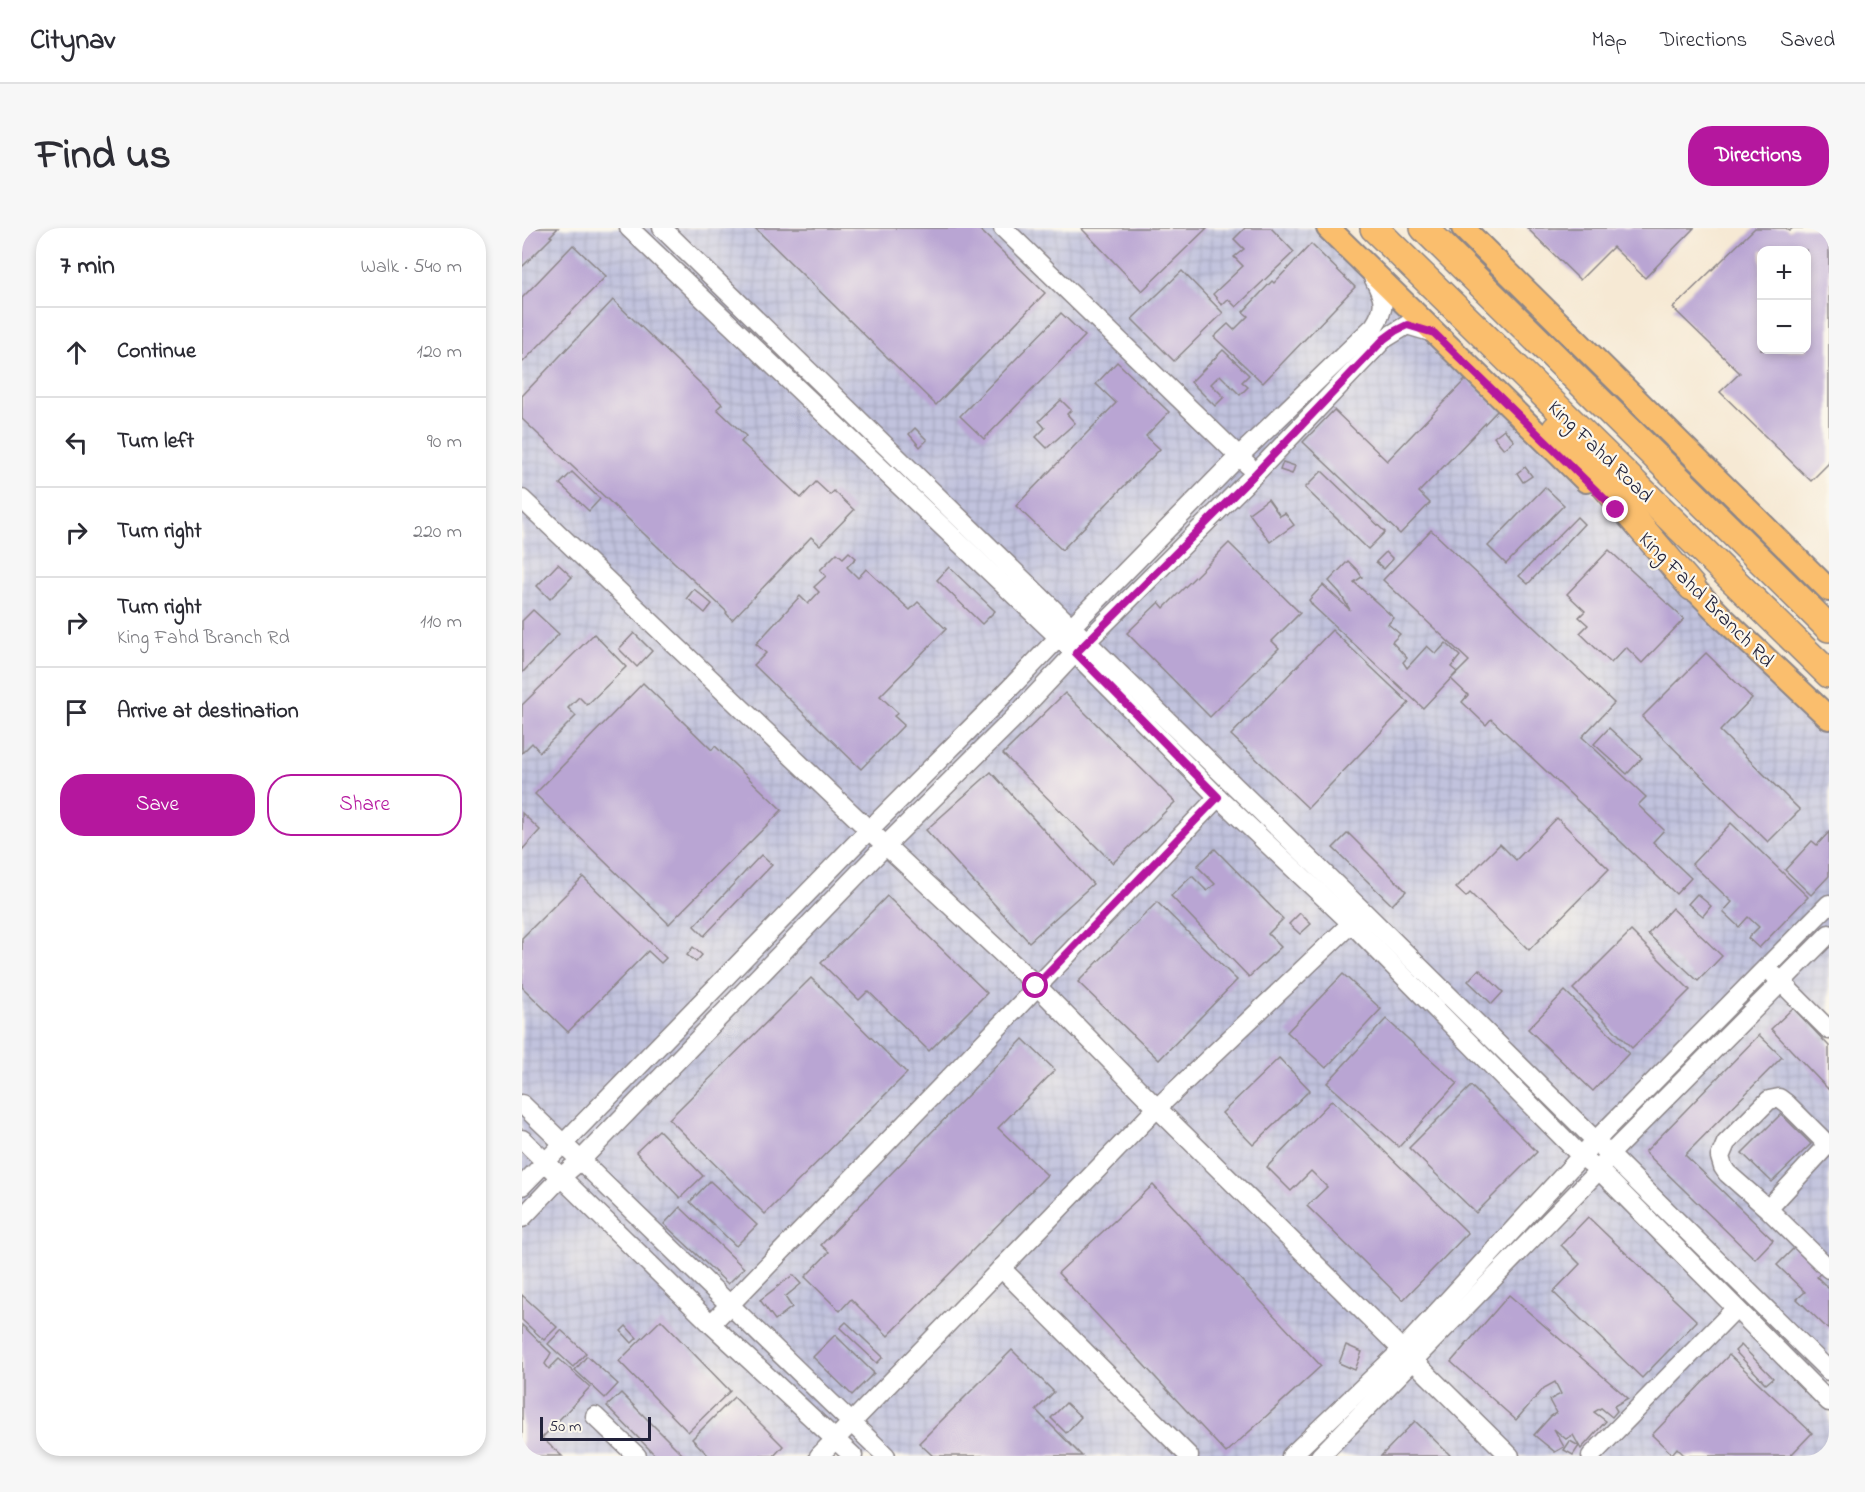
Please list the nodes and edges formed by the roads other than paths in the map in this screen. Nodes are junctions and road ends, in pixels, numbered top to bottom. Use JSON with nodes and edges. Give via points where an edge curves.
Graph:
{"nodes":[{"id":1,"x":629,"y":228,"type":"edge"},
{"id":2,"x":662,"y":228,"type":"edge"},
{"id":3,"x":1003,"y":228,"type":"edge"},
{"id":4,"x":1328,"y":228,"type":"edge"},
{"id":5,"x":1374,"y":228,"type":"edge"},
{"id":6,"x":1424,"y":228,"type":"edge"},
{"id":7,"x":1463,"y":228,"type":"edge"},
{"id":8,"x":1368,"y":267,"type":"junction"},
{"id":9,"x":1431,"y":285,"type":"junction"},
{"id":10,"x":1434,"y":333,"type":"junction"},
{"id":11,"x":1239,"y":456,"type":"junction"},
{"id":12,"x":1256,"y":473,"type":"junction"},
{"id":13,"x":522,"y":499,"type":"edge"},
{"id":14,"x":1805,"y":566,"type":"junction"},
{"id":15,"x":1829,"y":576,"type":"edge"},
{"id":16,"x":1692,"y":587,"type":"junction"},
{"id":17,"x":1829,"y":590,"type":"edge"},
{"id":18,"x":1829,"y":628,"type":"edge"},
{"id":19,"x":1065,"y":632,"type":"junction"},
{"id":20,"x":1081,"y":648,"type":"junction"},
{"id":21,"x":1829,"y":674,"type":"edge"},
{"id":22,"x":990,"y":709,"type":"junction"},
{"id":23,"x":1829,"y":718,"type":"edge"},
{"id":24,"x":1013,"y":719,"type":"junction"},
{"id":25,"x":1218,"y":797,"type":"junction"},
{"id":26,"x":869,"y":830,"type":"junction"},
{"id":27,"x":886,"y":844,"type":"junction"},
{"id":28,"x":1829,"y":904,"type":"edge"},
{"id":29,"x":1357,"y":918,"type":"junction"},
{"id":30,"x":1829,"y":934,"type":"edge"},
{"id":31,"x":1767,"y":967,"type":"junction"},
{"id":32,"x":1781,"y":982,"type":"junction"},
{"id":33,"x":1036,"y":986,"type":"junction"},
{"id":34,"x":1828,"y":1026,"type":"edge"},
{"id":35,"x":522,"y":1104,"type":"edge"},
{"id":36,"x":1157,"y":1108,"type":"junction"},
{"id":37,"x":522,"y":1139,"type":"edge"},
{"id":38,"x":1596,"y":1140,"type":"junction"},
{"id":39,"x":564,"y":1144,"type":"junction"},
{"id":40,"x":1828,"y":1144,"type":"edge"},
{"id":41,"x":1610,"y":1154,"type":"junction"},
{"id":42,"x":1581,"y":1156,"type":"junction"},
{"id":43,"x":581,"y":1160,"type":"junction"},
{"id":44,"x":545,"y":1162,"type":"junction"},
{"id":45,"x":1599,"y":1170,"type":"junction"},
{"id":46,"x":561,"y":1177,"type":"junction"},
{"id":47,"x":522,"y":1186,"type":"edge"},
{"id":48,"x":1768,"y":1209,"type":"junction"},
{"id":49,"x":522,"y":1218,"type":"edge"},
{"id":50,"x":1001,"y":1268,"type":"junction"},
{"id":51,"x":1829,"y":1269,"type":"edge"},
{"id":52,"x":730,"y":1305,"type":"junction"},
{"id":53,"x":1735,"y":1309,"type":"junction"},
{"id":54,"x":711,"y":1324,"type":"junction"},
{"id":55,"x":1408,"y":1355,"type":"junction"},
{"id":56,"x":1829,"y":1371,"type":"edge"},
{"id":57,"x":1829,"y":1402,"type":"edge"},
{"id":58,"x":595,"y":1416,"type":"dead end"},
{"id":59,"x":851,"y":1422,"type":"junction"},
{"id":60,"x":837,"y":1440,"type":"junction"},
{"id":61,"x":637,"y":1456,"type":"edge"},
{"id":62,"x":819,"y":1456,"type":"edge"},
{"id":63,"x":853,"y":1456,"type":"edge"},
{"id":64,"x":886,"y":1456,"type":"edge"},
{"id":65,"x":1190,"y":1456,"type":"edge"},
{"id":66,"x":1291,"y":1456,"type":"edge"},
{"id":67,"x":1320,"y":1456,"type":"edge"},
{"id":68,"x":1510,"y":1456,"type":"edge"},
{"id":69,"x":1591,"y":1456,"type":"edge"}],
"edges":[{"from":1,"to":19,"type":"street"},
{"from":2,"to":19,"type":"street"},
{"from":3,"to":11,"type":"street"},
{"from":4,"to":8,"type":"main road","name":"King Fahd Branch Rd"},
{"from":5,"to":9,"type":"highway","name":"King Fahd Road"},
{"from":6,"to":18,"type":"highway","name":"King Fahd Road"},
{"from":7,"to":14,"type":"main road"},
{"from":8,"to":10,"type":"main road","name":"King Fahd Branch Rd"},
{"from":8,"to":11,"type":"street","via":[[1384,306],[1374,326]]},
{"from":9,"to":16,"type":"highway"},
{"from":9,"to":21,"type":"highway","name":"King Fahd Road"},
{"from":10,"to":12,"type":"street","via":[[1407,325],[1384,339]]},
{"from":10,"to":16,"type":"main road","name":"King Fahd Branch Rd"},
{"from":11,"to":12,"type":"street"},
{"from":11,"to":19,"type":"street"},
{"from":12,"to":20,"type":"street"},
{"from":13,"to":26,"type":"street"},
{"from":14,"to":15,"type":"street"},
{"from":14,"to":17,"type":"main road"},
{"from":16,"to":23,"type":"main road","name":"King Fahd Branch Rd"},
{"from":19,"to":20,"type":"street"},
{"from":19,"to":22,"type":"street"},
{"from":20,"to":24,"type":"street"},
{"from":20,"to":25,"type":"street"},
{"from":20,"to":29,"type":"street"},
{"from":22,"to":24,"type":"street"},
{"from":22,"to":26,"type":"street"},
{"from":24,"to":27,"type":"street"},
{"from":25,"to":29,"type":"street"},
{"from":25,"to":33,"type":"street"},
{"from":26,"to":27,"type":"street"},
{"from":26,"to":39,"type":"street"},
{"from":27,"to":33,"type":"street"},
{"from":27,"to":43,"type":"street"},
{"from":28,"to":31,"type":"street"},
{"from":29,"to":36,"type":"street"},
{"from":29,"to":38,"type":"street"},
{"from":29,"to":42,"type":"street"},
{"from":30,"to":32,"type":"street"},
{"from":31,"to":32,"type":"street"},
{"from":31,"to":38,"type":"street"},
{"from":32,"to":34,"type":"street"},
{"from":32,"to":41,"type":"street"},
{"from":33,"to":36,"type":"street"},
{"from":33,"to":52,"type":"street"},
{"from":35,"to":39,"type":"street"},
{"from":36,"to":50,"type":"street"},
{"from":36,"to":55,"type":"street"},
{"from":37,"to":44,"type":"street"},
{"from":38,"to":41,"type":"street"},
{"from":38,"to":42,"type":"street"},
{"from":39,"to":43,"type":"street"},
{"from":39,"to":44,"type":"street"},
{"from":40,"to":48,"type":"street"},
{"from":40,"to":48,"type":"street","via":[[1779,1098],[1769,1100],[1726,1143],[1720,1157],[1723,1167]]},
{"from":41,"to":45,"type":"street"},
{"from":41,"to":56,"type":"street"},
{"from":42,"to":45,"type":"street"},
{"from":42,"to":55,"type":"street"},
{"from":43,"to":46,"type":"street"},
{"from":43,"to":52,"type":"street"},
{"from":44,"to":46,"type":"street"},
{"from":44,"to":47,"type":"street"},
{"from":45,"to":53,"type":"street"},
{"from":45,"to":55,"type":"street"},
{"from":46,"to":49,"type":"street"},
{"from":46,"to":54,"type":"street"},
{"from":48,"to":51,"type":"street"},
{"from":50,"to":59,"type":"street"},
{"from":50,"to":65,"type":"street"},
{"from":52,"to":54,"type":"street"},
{"from":52,"to":59,"type":"street"},
{"from":53,"to":57,"type":"street"},
{"from":53,"to":69,"type":"street"},
{"from":54,"to":60,"type":"street"},
{"from":55,"to":66,"type":"street","via":[[1389,1362]]},
{"from":55,"to":67,"type":"street"},
{"from":55,"to":68,"type":"street"},
{"from":58,"to":61,"type":"street"},
{"from":59,"to":60,"type":"street"},
{"from":59,"to":64,"type":"street"},
{"from":60,"to":62,"type":"street"},
{"from":60,"to":63,"type":"street"}]}
